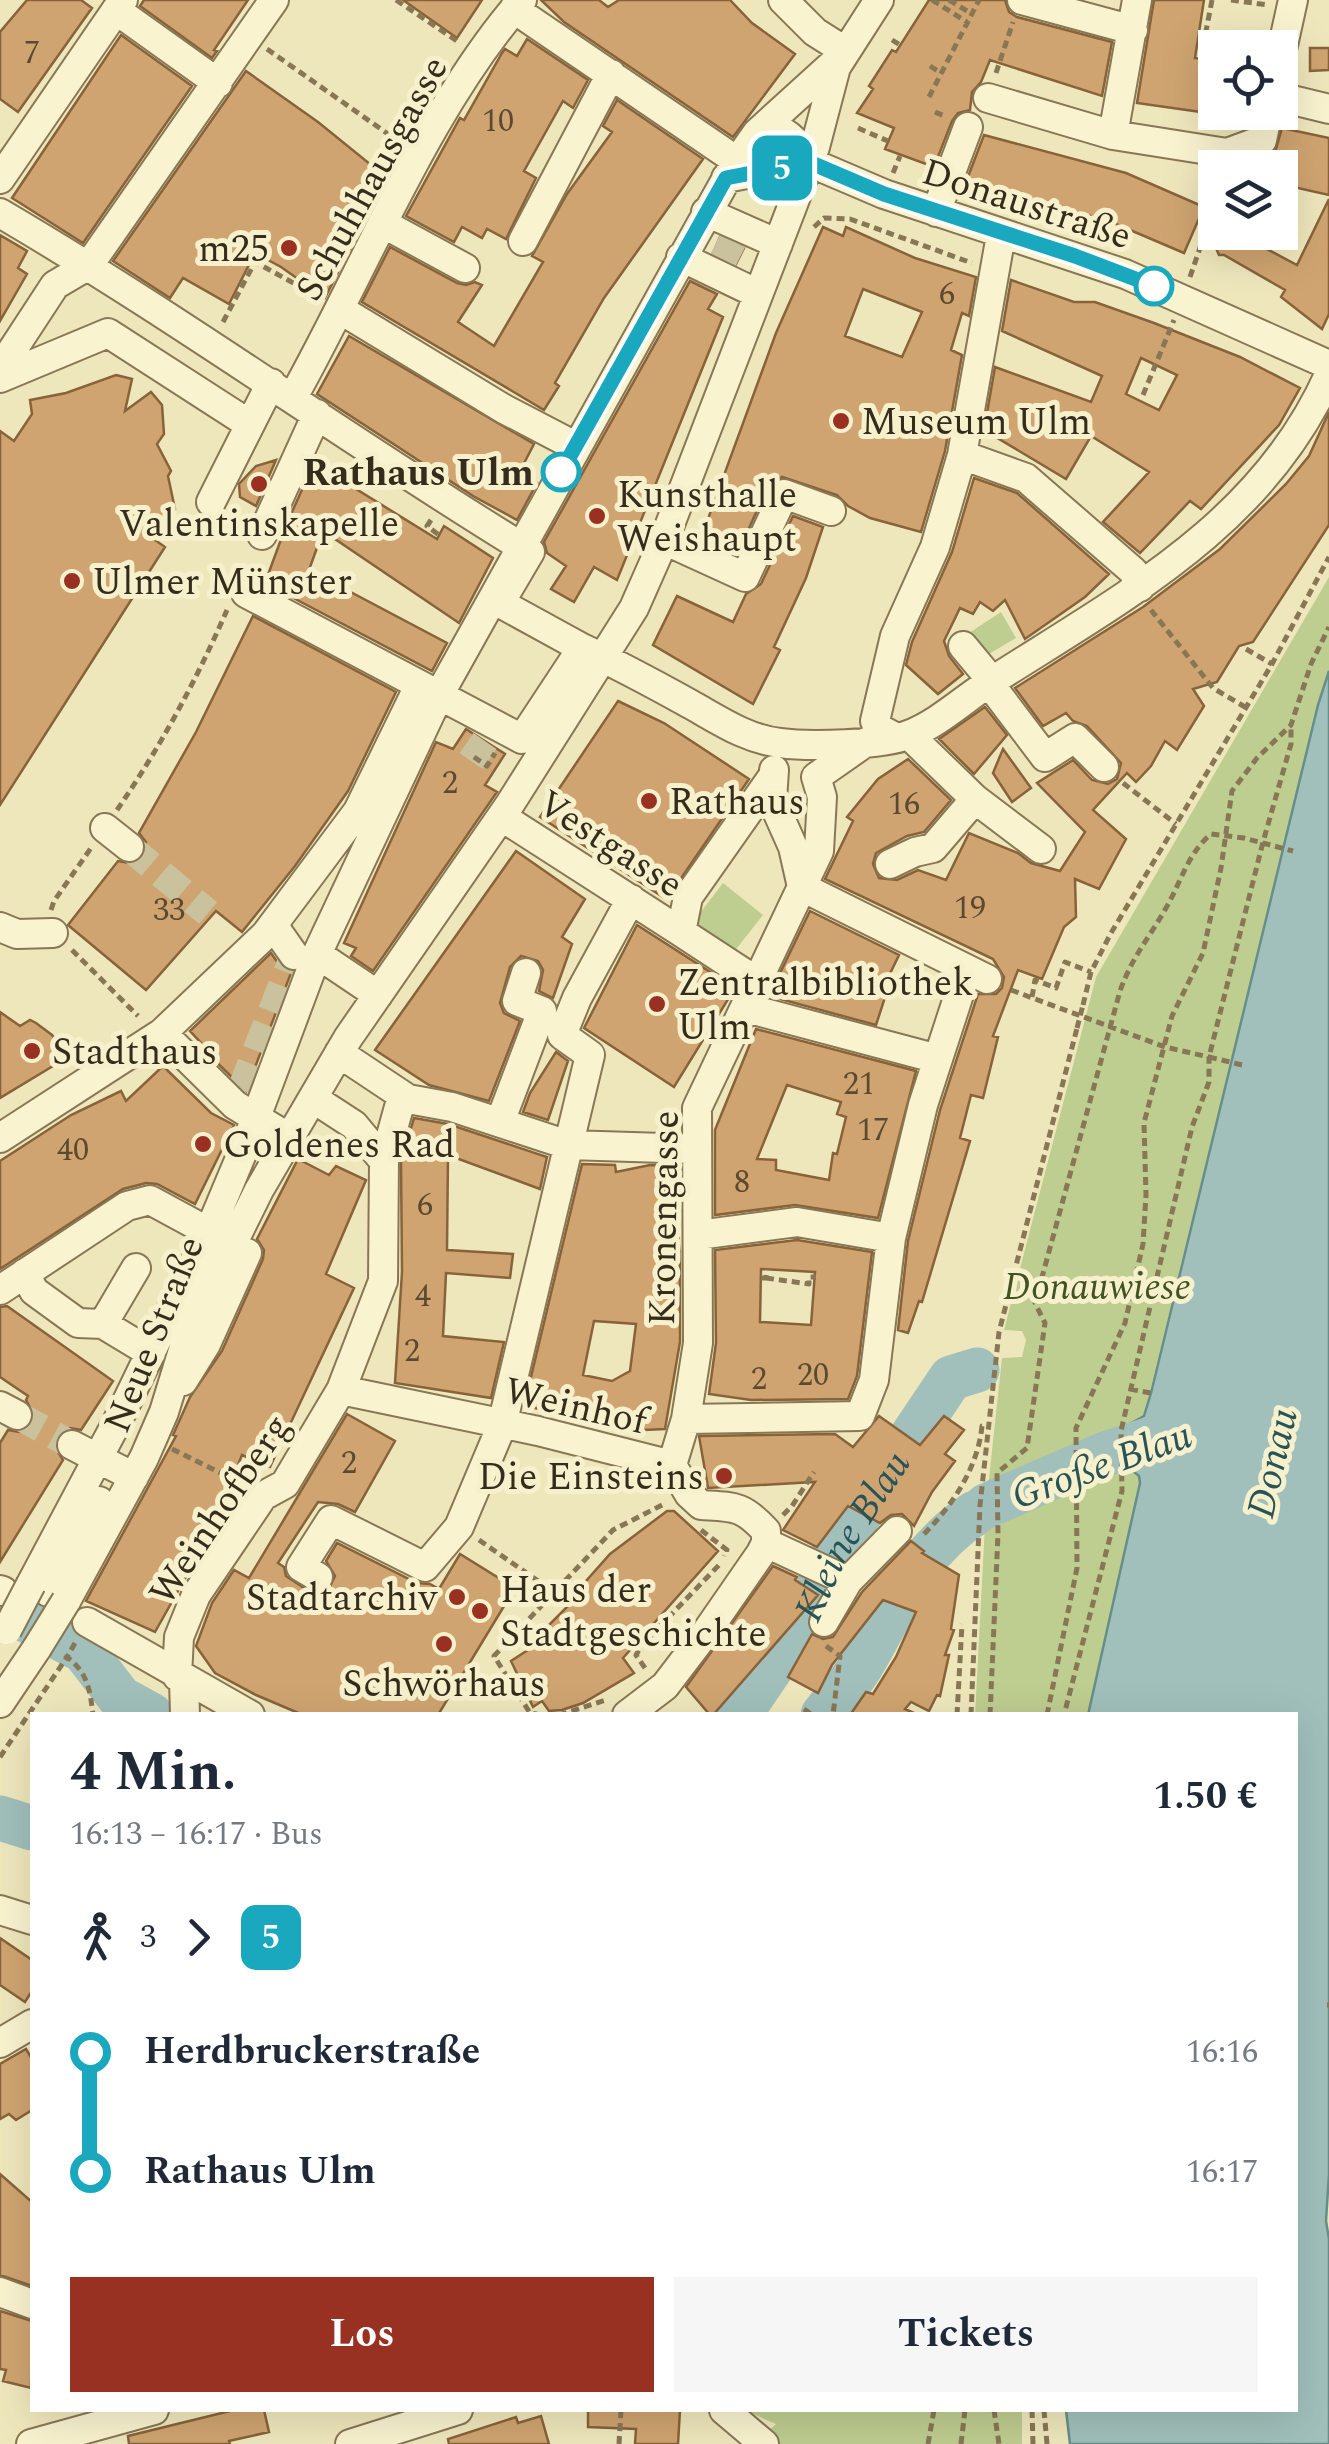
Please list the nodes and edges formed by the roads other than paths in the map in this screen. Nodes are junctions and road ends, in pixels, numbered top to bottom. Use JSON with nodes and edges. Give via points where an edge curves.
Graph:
{"nodes":[{"id":1,"x":274,"y":0,"type":"edge"},
{"id":2,"x":783,"y":0,"type":"edge"},
{"id":3,"x":879,"y":0,"type":"edge"},
{"id":4,"x":1137,"y":0,"type":"edge"},
{"id":5,"x":116,"y":4,"type":"edge"},
{"id":6,"x":1292,"y":4,"type":"edge"},
{"id":7,"x":518,"y":5,"type":"edge"},
{"id":8,"x":1019,"y":5,"type":"edge"},
{"id":9,"x":1133,"y":30,"type":"junction"},
{"id":10,"x":1286,"y":30,"type":"edge"},
{"id":11,"x":845,"y":51,"type":"junction"},
{"id":12,"x":611,"y":74,"type":"junction"},
{"id":13,"x":218,"y":83,"type":"junction"},
{"id":14,"x":988,"y":98,"type":"road end"},
{"id":15,"x":1298,"y":109,"type":"edge"},
{"id":16,"x":1329,"y":109,"type":"edge"},
{"id":17,"x":968,"y":127,"type":"dead end"},
{"id":18,"x":1265,"y":130,"type":"edge"},
{"id":19,"x":757,"y":133,"type":"junction"},
{"id":20,"x":1113,"y":135,"type":"junction"},
{"id":21,"x":809,"y":162,"type":"junction"},
{"id":22,"x":731,"y":170,"type":"junction"},
{"id":23,"x":0,"y":179,"type":"edge"},
{"id":24,"x":706,"y":212,"type":"junction"},
{"id":25,"x":936,"y":212,"type":"junction"},
{"id":26,"x":0,"y":213,"type":"edge"},
{"id":27,"x":384,"y":224,"type":"junction"},
{"id":28,"x":1001,"y":234,"type":"junction"},
{"id":29,"x":523,"y":241,"type":"dead end"},
{"id":30,"x":778,"y":244,"type":"junction"},
{"id":31,"x":681,"y":257,"type":"junction"},
{"id":32,"x":89,"y":266,"type":"junction"},
{"id":33,"x":465,"y":268,"type":"dead end"},
{"id":34,"x":758,"y":294,"type":"junction"},
{"id":35,"x":341,"y":310,"type":"junction"},
{"id":36,"x":1329,"y":365,"type":"edge"},
{"id":37,"x":0,"y":369,"type":"edge"},
{"id":38,"x":1329,"y":375,"type":"edge"},
{"id":39,"x":0,"y":378,"type":"edge"},
{"id":40,"x":282,"y":390,"type":"junction"},
{"id":41,"x":317,"y":414,"type":"junction"},
{"id":42,"x":249,"y":424,"type":"junction"},
{"id":43,"x":575,"y":446,"type":"junction"},
{"id":44,"x":962,"y":455,"type":"junction"},
{"id":45,"x":211,"y":502,"type":"dead end"},
{"id":46,"x":831,"y":512,"type":"dead end"},
{"id":47,"x":262,"y":535,"type":"dead end"},
{"id":48,"x":664,"y":540,"type":"junction"},
{"id":49,"x":520,"y":546,"type":"junction"},
{"id":50,"x":1140,"y":586,"type":"junction"},
{"id":51,"x":237,"y":600,"type":"road end"},
{"id":52,"x":964,"y":646,"type":"dead end"},
{"id":53,"x":593,"y":654,"type":"junction"},
{"id":54,"x":991,"y":682,"type":"junction"},
{"id":55,"x":436,"y":694,"type":"junction"},
{"id":56,"x":902,"y":736,"type":"junction"},
{"id":57,"x":866,"y":742,"type":"junction"},
{"id":58,"x":782,"y":744,"type":"junction"},
{"id":59,"x":1104,"y":767,"type":"dead end"},
{"id":60,"x":772,"y":779,"type":"junction"},
{"id":61,"x":975,"y":799,"type":"junction"},
{"id":62,"x":502,"y":816,"type":"junction"},
{"id":63,"x":105,"y":828,"type":"road end"},
{"id":64,"x":130,"y":847,"type":"tunnel mouth"},
{"id":65,"x":1041,"y":850,"type":"dead end"},
{"id":66,"x":890,"y":864,"type":"dead end"},
{"id":67,"x":802,"y":888,"type":"junction"},
{"id":68,"x":631,"y":899,"type":"junction"},
{"id":69,"x":273,"y":926,"type":"junction"},
{"id":70,"x":0,"y":927,"type":"edge"},
{"id":71,"x":680,"y":932,"type":"junction"},
{"id":72,"x":52,"y":933,"type":"road end"},
{"id":73,"x":305,"y":954,"type":"junction"},
{"id":74,"x":526,"y":972,"type":"dead end"},
{"id":75,"x":756,"y":980,"type":"junction"},
{"id":76,"x":378,"y":995,"type":"junction"},
{"id":77,"x":746,"y":1008,"type":"junction"},
{"id":78,"x":160,"y":1025,"type":"junction"},
{"id":79,"x":339,"y":1053,"type":"junction"},
{"id":80,"x":938,"y":1059,"type":"junction"},
{"id":81,"x":408,"y":1099,"type":"junction"},
{"id":82,"x":314,"y":1100,"type":"junction"},
{"id":83,"x":244,"y":1104,"type":"junction"},
{"id":84,"x":500,"y":1122,"type":"junction"},
{"id":85,"x":0,"y":1138,"type":"edge"},
{"id":86,"x":291,"y":1140,"type":"junction"},
{"id":87,"x":568,"y":1145,"type":"junction"},
{"id":88,"x":696,"y":1149,"type":"junction"},
{"id":89,"x":384,"y":1162,"type":"junction"},
{"id":90,"x":209,"y":1232,"type":"junction"},
{"id":91,"x":698,"y":1235,"type":"junction"},
{"id":92,"x":891,"y":1238,"type":"junction"},
{"id":93,"x":247,"y":1254,"type":"dead end"},
{"id":94,"x":136,"y":1268,"type":"dead end"},
{"id":95,"x":25,"y":1273,"type":"junction"},
{"id":96,"x":0,"y":1290,"type":"edge"},
{"id":97,"x":102,"y":1324,"type":"junction"},
{"id":98,"x":152,"y":1353,"type":"junction"},
{"id":99,"x":341,"y":1390,"type":"junction"},
{"id":100,"x":164,"y":1412,"type":"junction"},
{"id":101,"x":686,"y":1418,"type":"junction"},
{"id":102,"x":502,"y":1425,"type":"junction"},
{"id":103,"x":72,"y":1445,"type":"tunnel mouth"},
{"id":104,"x":98,"y":1458,"type":"junction"},
{"id":105,"x":672,"y":1465,"type":"junction"},
{"id":106,"x":134,"y":1477,"type":"junction"},
{"id":107,"x":100,"y":1501,"type":"dead end"},
{"id":108,"x":902,"y":1534,"type":"road end"},
{"id":109,"x":766,"y":1537,"type":"junction"},
{"id":110,"x":318,"y":1577,"type":"dead end"},
{"id":111,"x":845,"y":1579,"type":"junction"},
{"id":112,"x":48,"y":1592,"type":"junction"},
{"id":113,"x":86,"y":1622,"type":"dead end"},
{"id":114,"x":824,"y":1622,"type":"dead end"},
{"id":115,"x":17,"y":1640,"type":"edge"},
{"id":116,"x":182,"y":1694,"type":"edge"},
{"id":117,"x":0,"y":1703,"type":"edge"},
{"id":118,"x":240,"y":1712,"type":"edge"},
{"id":119,"x":629,"y":1712,"type":"edge"},
{"id":120,"x":0,"y":1910,"type":"edge"},
{"id":121,"x":30,"y":1919,"type":"edge"},
{"id":122,"x":30,"y":2025,"type":"edge"},
{"id":123,"x":0,"y":2043,"type":"edge"},
{"id":124,"x":0,"y":2292,"type":"edge"},
{"id":125,"x":30,"y":2303,"type":"edge"},
{"id":126,"x":147,"y":2412,"type":"edge"},
{"id":127,"x":452,"y":2412,"type":"edge"},
{"id":128,"x":726,"y":2412,"type":"edge"},
{"id":129,"x":31,"y":2444,"type":"edge"},
{"id":130,"x":350,"y":2444,"type":"edge"},
{"id":131,"x":764,"y":2444,"type":"edge"}],
"edges":[{"from":1,"to":13,"type":"street"},
{"from":2,"to":11,"type":"street"},
{"from":3,"to":11,"type":"street","name":"Neue Straße"},
{"from":4,"to":9,"type":"street"},
{"from":5,"to":13,"type":"street"},
{"from":5,"to":23,"type":"street"},
{"from":6,"to":10,"type":"street"},
{"from":7,"to":12,"type":"street"},
{"from":7,"to":27,"type":"street","name":"Schuhhausgasse","via":[[418,155]]},
{"from":8,"to":9,"type":"street"},
{"from":9,"to":20,"type":"street"},
{"from":11,"to":19,"type":"street","name":"Neue Straße"},
{"from":11,"to":21,"type":"street","name":"Neue Straße"},
{"from":12,"to":22,"type":"street"},
{"from":12,"to":29,"type":"street"},
{"from":13,"to":32,"type":"street"},
{"from":14,"to":20,"type":"street"},
{"from":15,"to":16,"type":"street"},
{"from":17,"to":25,"type":"street"},
{"from":18,"to":20,"type":"street","via":[[1262,140],[1227,153]]},
{"from":19,"to":21,"type":"street","via":[[782,131]]},
{"from":19,"to":22,"type":"street","name":"Neue Straße"},
{"from":21,"to":22,"type":"street"},
{"from":21,"to":25,"type":"street","name":"Donaustraße"},
{"from":21,"to":30,"type":"street","name":"Neue Straße"},
{"from":22,"to":24,"type":"street","name":"Neue Straße"},
{"from":24,"to":30,"type":"street","via":[[736,234]]},
{"from":24,"to":31,"type":"street","name":"Neue Straße"},
{"from":25,"to":28,"type":"street","name":"Donaustraße"},
{"from":26,"to":32,"type":"street"},
{"from":27,"to":33,"type":"street"},
{"from":27,"to":35,"type":"street","name":"Schuhhausgasse"},
{"from":28,"to":36,"type":"street","name":"Donaustraße","via":[[1182,298]]},
{"from":28,"to":44,"type":"street"},
{"from":30,"to":34,"type":"street","name":"Neue Straße"},
{"from":31,"to":34,"type":"street"},
{"from":31,"to":43,"type":"street","name":"Neue Straße"},
{"from":32,"to":37,"type":"street","via":[[55,285]]},
{"from":32,"to":40,"type":"street"},
{"from":34,"to":48,"type":"street","name":"Neue Straße"},
{"from":35,"to":40,"type":"street","name":"Schuhhausgasse"},
{"from":35,"to":43,"type":"street"},
{"from":38,"to":50,"type":"street","via":[[1312,414],[1267,476]]},
{"from":39,"to":42,"type":"street","via":[[108,334]]},
{"from":40,"to":41,"type":"street"},
{"from":40,"to":42,"type":"street","name":"Schuhhausgasse"},
{"from":41,"to":47,"type":"street"},
{"from":41,"to":49,"type":"street"},
{"from":42,"to":45,"type":"street","name":"Schuhhausgasse"},
{"from":43,"to":49,"type":"street","name":"Neue Straße"},
{"from":44,"to":50,"type":"street","via":[[1034,483],[1134,571]]},
{"from":44,"to":56,"type":"street","via":[[879,674],[876,720],[880,729]]},
{"from":46,"to":48,"type":"street","via":[[784,494],[744,577]]},
{"from":48,"to":53,"type":"street","name":"Neue Straße","via":[[634,608]]},
{"from":49,"to":53,"type":"street","via":[[530,552],[500,603]]},
{"from":49,"to":55,"type":"street"},
{"from":50,"to":54,"type":"street"},
{"from":51,"to":55,"type":"street"},
{"from":52,"to":54,"type":"street"},
{"from":53,"to":55,"type":"street","via":[[522,738]]},
{"from":53,"to":58,"type":"street","via":[[748,736]]},
{"from":53,"to":62,"type":"street","name":"Neue Straße"},
{"from":54,"to":56,"type":"street"},
{"from":54,"to":59,"type":"street","via":[[1037,764],[1075,738]]},
{"from":55,"to":69,"type":"street"},
{"from":55,"to":73,"type":"street"},
{"from":56,"to":57,"type":"street"},
{"from":56,"to":61,"type":"street"},
{"from":57,"to":58,"type":"street"},
{"from":57,"to":67,"type":"street","name":"Kronengasse","via":[[816,778],[822,797],[818,852]]},
{"from":58,"to":60,"type":"street"},
{"from":60,"to":67,"type":"street","via":[[772,800]]},
{"from":60,"to":71,"type":"street","name":"Vestgasse","via":[[688,897]]},
{"from":61,"to":65,"type":"street"},
{"from":61,"to":66,"type":"street","via":[[933,848]]},
{"from":62,"to":68,"type":"street","name":"Vestgasse"},
{"from":62,"to":76,"type":"street","name":"Neue Straße"},
{"from":63,"to":64,"type":"street"},
{"from":67,"to":75,"type":"street","name":"Kronengasse"},
{"from":67,"to":80,"type":"street","via":[[988,980]]},
{"from":68,"to":71,"type":"street","name":"Vestgasse"},
{"from":68,"to":87,"type":"street","via":[[562,1035],[590,1054]]},
{"from":69,"to":73,"type":"street"},
{"from":69,"to":78,"type":"street"},
{"from":70,"to":72,"type":"street","via":[[17,934]]},
{"from":71,"to":75,"type":"street","name":"Vestgasse"},
{"from":73,"to":76,"type":"street"},
{"from":73,"to":83,"type":"street"},
{"from":74,"to":84,"type":"street","via":[[518,1001],[542,1011]]},
{"from":75,"to":77,"type":"street","name":"Kronengasse"},
{"from":76,"to":79,"type":"street","name":"Neue Straße"},
{"from":77,"to":80,"type":"street"},
{"from":77,"to":88,"type":"street","name":"Kronengasse","via":[[697,1108]]},
{"from":78,"to":83,"type":"street"},
{"from":78,"to":85,"type":"street"},
{"from":79,"to":81,"type":"street"},
{"from":79,"to":82,"type":"street","name":"Neue Straße"},
{"from":80,"to":92,"type":"street"},
{"from":81,"to":84,"type":"street"},
{"from":81,"to":89,"type":"street","name":"Weinhofberg","via":[[399,1107]]},
{"from":82,"to":86,"type":"street","name":"Neue Straße"},
{"from":82,"to":89,"type":"street","via":[[354,1125]]},
{"from":83,"to":86,"type":"street"},
{"from":83,"to":90,"type":"street"},
{"from":84,"to":87,"type":"street"},
{"from":86,"to":100,"type":"street","name":"Neue Straße","via":[[193,1323]]},
{"from":87,"to":88,"type":"street"},
{"from":87,"to":102,"type":"street"},
{"from":88,"to":91,"type":"street","name":"Kronengasse"},
{"from":89,"to":99,"type":"street","name":"Weinhofberg","via":[[383,1282]]},
{"from":90,"to":95,"type":"street","via":[[150,1200],[127,1206]]},
{"from":90,"to":98,"type":"street"},
{"from":91,"to":92,"type":"street","via":[[796,1222]]},
{"from":91,"to":101,"type":"street","name":"Kronengasse","via":[[698,1343]]},
{"from":92,"to":101,"type":"street","via":[[874,1380],[860,1416]]},
{"from":93,"to":100,"type":"street","via":[[206,1344]]},
{"from":94,"to":97,"type":"street"},
{"from":95,"to":96,"type":"street"},
{"from":95,"to":97,"type":"street","via":[[34,1291],[78,1323]]},
{"from":97,"to":98,"type":"street"},
{"from":98,"to":104,"type":"street"},
{"from":99,"to":102,"type":"street","name":"Weinhof"},
{"from":99,"to":116,"type":"street","name":"Weinhofberg","via":[[286,1484],[263,1496],[196,1596],[179,1637]]},
{"from":100,"to":106,"type":"street","name":"Neue Straße"},
{"from":101,"to":105,"type":"street","name":"Kronengasse"},
{"from":102,"to":105,"type":"street","name":"Weinhof"},
{"from":102,"to":110,"type":"street","via":[[459,1528],[425,1567],[330,1520],[301,1566]]},
{"from":103,"to":104,"type":"street"},
{"from":104,"to":106,"type":"street"},
{"from":104,"to":112,"type":"street"},
{"from":105,"to":109,"type":"street","name":"Weinhof","via":[[701,1506],[736,1506]]},
{"from":106,"to":112,"type":"street","name":"Neue Straße"},
{"from":107,"to":112,"type":"street"},
{"from":108,"to":111,"type":"street"},
{"from":109,"to":111,"type":"street"},
{"from":109,"to":119,"type":"street","via":[[742,1583]]},
{"from":111,"to":114,"type":"street"},
{"from":112,"to":115,"type":"street","name":"Neue Straße","bridge":true},
{"from":112,"to":115,"type":"street","bridge":true},
{"from":113,"to":116,"type":"street"},
{"from":115,"to":117,"type":"street","name":"Neue Straße","via":[[16,1679]]},
{"from":116,"to":118,"type":"street"},
{"from":120,"to":121,"type":"street"},
{"from":122,"to":123,"type":"street"},
{"from":124,"to":125,"type":"street"},
{"from":126,"to":129,"type":"street"},
{"from":127,"to":130,"type":"street"},
{"from":128,"to":131,"type":"street"}]}
